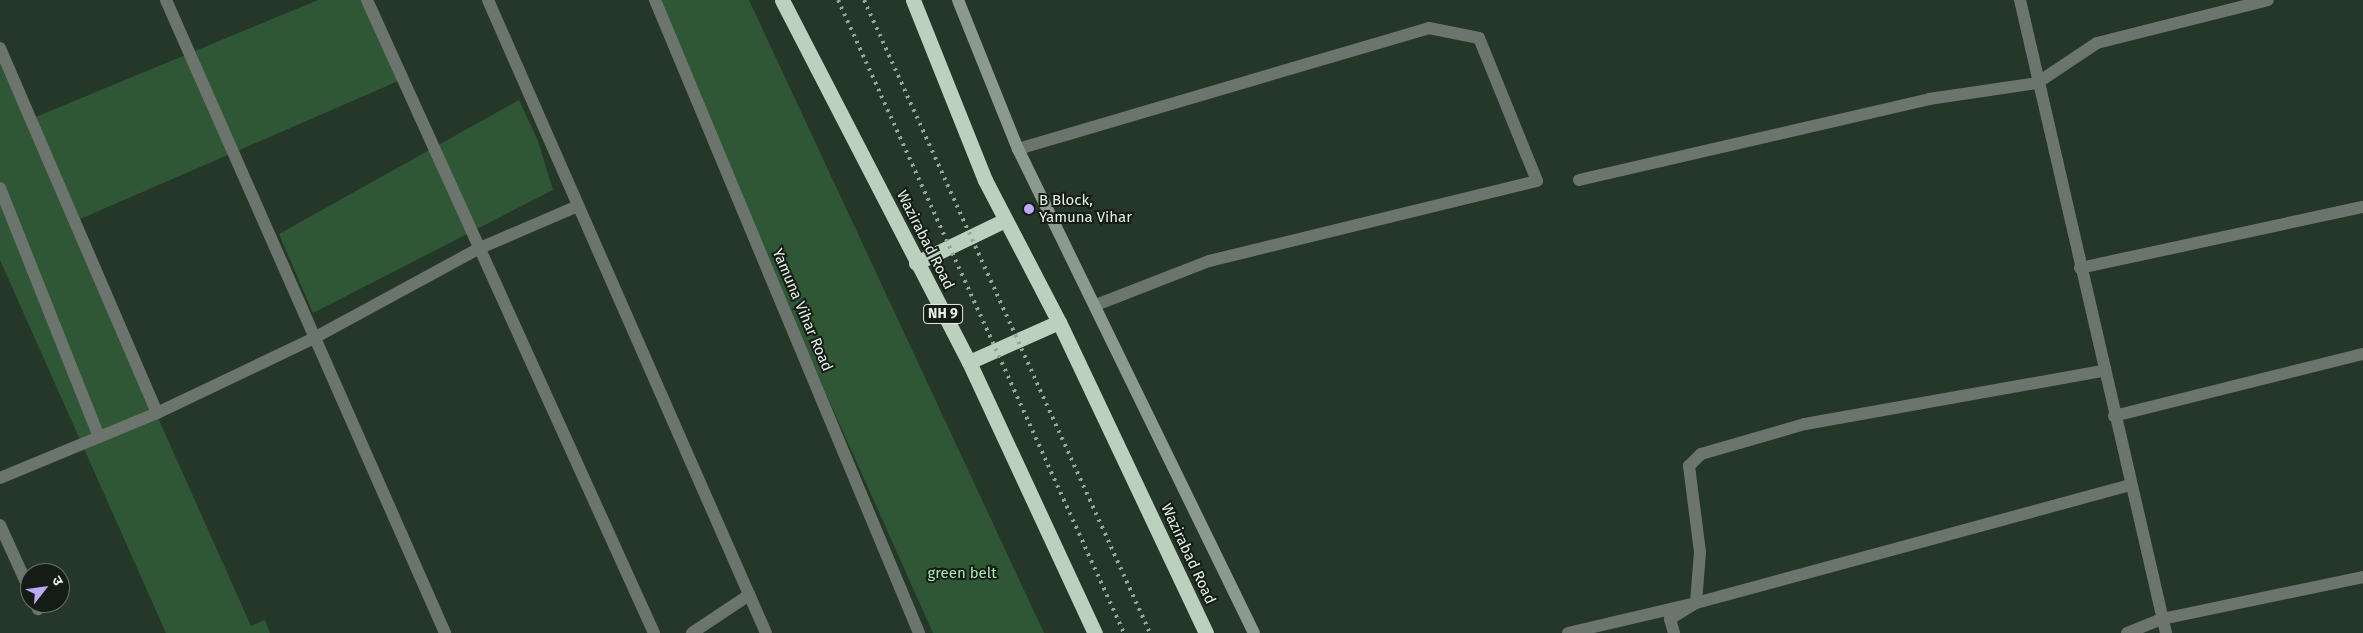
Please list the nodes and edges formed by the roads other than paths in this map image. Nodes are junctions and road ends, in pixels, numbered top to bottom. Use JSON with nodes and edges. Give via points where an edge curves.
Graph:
{"nodes":[{"id":1,"x":166,"y":0,"type":"edge"},
{"id":2,"x":367,"y":0,"type":"edge"},
{"id":3,"x":488,"y":0,"type":"edge"},
{"id":4,"x":655,"y":0,"type":"edge"},
{"id":5,"x":782,"y":0,"type":"edge"},
{"id":6,"x":913,"y":0,"type":"edge"},
{"id":7,"x":958,"y":0,"type":"edge"},
{"id":8,"x":2020,"y":0,"type":"edge"},
{"id":9,"x":2268,"y":0,"type":"edge"},
{"id":10,"x":0,"y":48,"type":"edge"},
{"id":11,"x":2037,"y":83,"type":"junction"},
{"id":12,"x":1018,"y":148,"type":"junction"},
{"id":13,"x":1579,"y":180,"type":"dead end"},
{"id":14,"x":0,"y":188,"type":"edge"},
{"id":15,"x":578,"y":206,"type":"junction"},
{"id":16,"x":2363,"y":207,"type":"edge"},
{"id":17,"x":1005,"y":220,"type":"junction"},
{"id":18,"x":480,"y":248,"type":"junction"},
{"id":19,"x":916,"y":263,"type":"junction"},
{"id":20,"x":2080,"y":268,"type":"junction"},
{"id":21,"x":1096,"y":305,"type":"junction"},
{"id":22,"x":1059,"y":322,"type":"junction"},
{"id":23,"x":314,"y":338,"type":"junction"},
{"id":24,"x":2363,"y":354,"type":"edge"},
{"id":25,"x":969,"y":362,"type":"junction"},
{"id":26,"x":2104,"y":371,"type":"junction"},
{"id":27,"x":157,"y":413,"type":"junction"},
{"id":28,"x":2114,"y":416,"type":"junction"},
{"id":29,"x":99,"y":437,"type":"junction"},
{"id":30,"x":0,"y":478,"type":"edge"},
{"id":31,"x":2130,"y":485,"type":"junction"},
{"id":32,"x":0,"y":525,"type":"edge"},
{"id":33,"x":20,"y":569,"type":"edge"},
{"id":34,"x":2363,"y":577,"type":"edge"},
{"id":35,"x":749,"y":596,"type":"junction"},
{"id":36,"x":1696,"y":603,"type":"junction"},
{"id":37,"x":2162,"y":619,"type":"junction"},
{"id":38,"x":445,"y":633,"type":"edge"},
{"id":39,"x":654,"y":633,"type":"edge"},
{"id":40,"x":692,"y":633,"type":"edge"},
{"id":41,"x":766,"y":633,"type":"edge"},
{"id":42,"x":919,"y":633,"type":"edge"},
{"id":43,"x":1095,"y":633,"type":"edge"},
{"id":44,"x":1206,"y":633,"type":"edge"},
{"id":45,"x":1254,"y":633,"type":"edge"},
{"id":46,"x":1568,"y":633,"type":"edge"},
{"id":47,"x":1674,"y":633,"type":"edge"},
{"id":48,"x":2128,"y":633,"type":"edge"},
{"id":49,"x":2166,"y":633,"type":"edge"}],
"edges":[{"from":1,"to":23,"type":"street"},
{"from":2,"to":18,"type":"street"},
{"from":3,"to":15,"type":"street"},
{"from":4,"to":42,"type":"street","name":"Yamuna Vihar Road"},
{"from":5,"to":19,"type":"highway","name":"Wazirabad Road","number":"NH 9"},
{"from":6,"to":17,"type":"highway","name":"Wazirabad Road","via":[[977,160]]},
{"from":7,"to":12,"type":"street"},
{"from":8,"to":11,"type":"street"},
{"from":9,"to":11,"type":"street","via":[[2097,43]]},
{"from":10,"to":27,"type":"street"},
{"from":11,"to":13,"type":"street","via":[[1929,99]]},
{"from":11,"to":20,"type":"street"},
{"from":12,"to":21,"type":"street"},
{"from":12,"to":21,"type":"street","via":[[1429,28],[1478,38],[1537,181],[1209,261]]},
{"from":14,"to":29,"type":"street"},
{"from":15,"to":18,"type":"street"},
{"from":15,"to":35,"type":"street"},
{"from":16,"to":20,"type":"street"},
{"from":17,"to":19,"type":"highway"},
{"from":17,"to":22,"type":"highway","name":"Wazirabad Road"},
{"from":18,"to":23,"type":"street"},
{"from":18,"to":39,"type":"street"},
{"from":19,"to":25,"type":"highway","name":"Wazirabad Road","number":"NH 9"},
{"from":20,"to":26,"type":"street"},
{"from":21,"to":45,"type":"street"},
{"from":22,"to":25,"type":"highway"},
{"from":22,"to":44,"type":"highway","name":"Wazirabad Road"},
{"from":23,"to":27,"type":"street"},
{"from":23,"to":38,"type":"street"},
{"from":24,"to":28,"type":"street"},
{"from":25,"to":43,"type":"highway","name":"Wazirabad Road","number":"NH 9"},
{"from":26,"to":28,"type":"street"},
{"from":26,"to":36,"type":"street","via":[[1805,424],[1700,454],[1689,466],[1700,552]]},
{"from":27,"to":29,"type":"street"},
{"from":28,"to":31,"type":"street"},
{"from":29,"to":30,"type":"street"},
{"from":31,"to":36,"type":"street"},
{"from":31,"to":37,"type":"street"},
{"from":32,"to":33,"type":"street"},
{"from":34,"to":37,"type":"street"},
{"from":35,"to":40,"type":"street"},
{"from":35,"to":41,"type":"street"},
{"from":36,"to":46,"type":"street"},
{"from":36,"to":47,"type":"street","via":[[1670,619]]},
{"from":37,"to":48,"type":"street"},
{"from":37,"to":49,"type":"street"}]}
